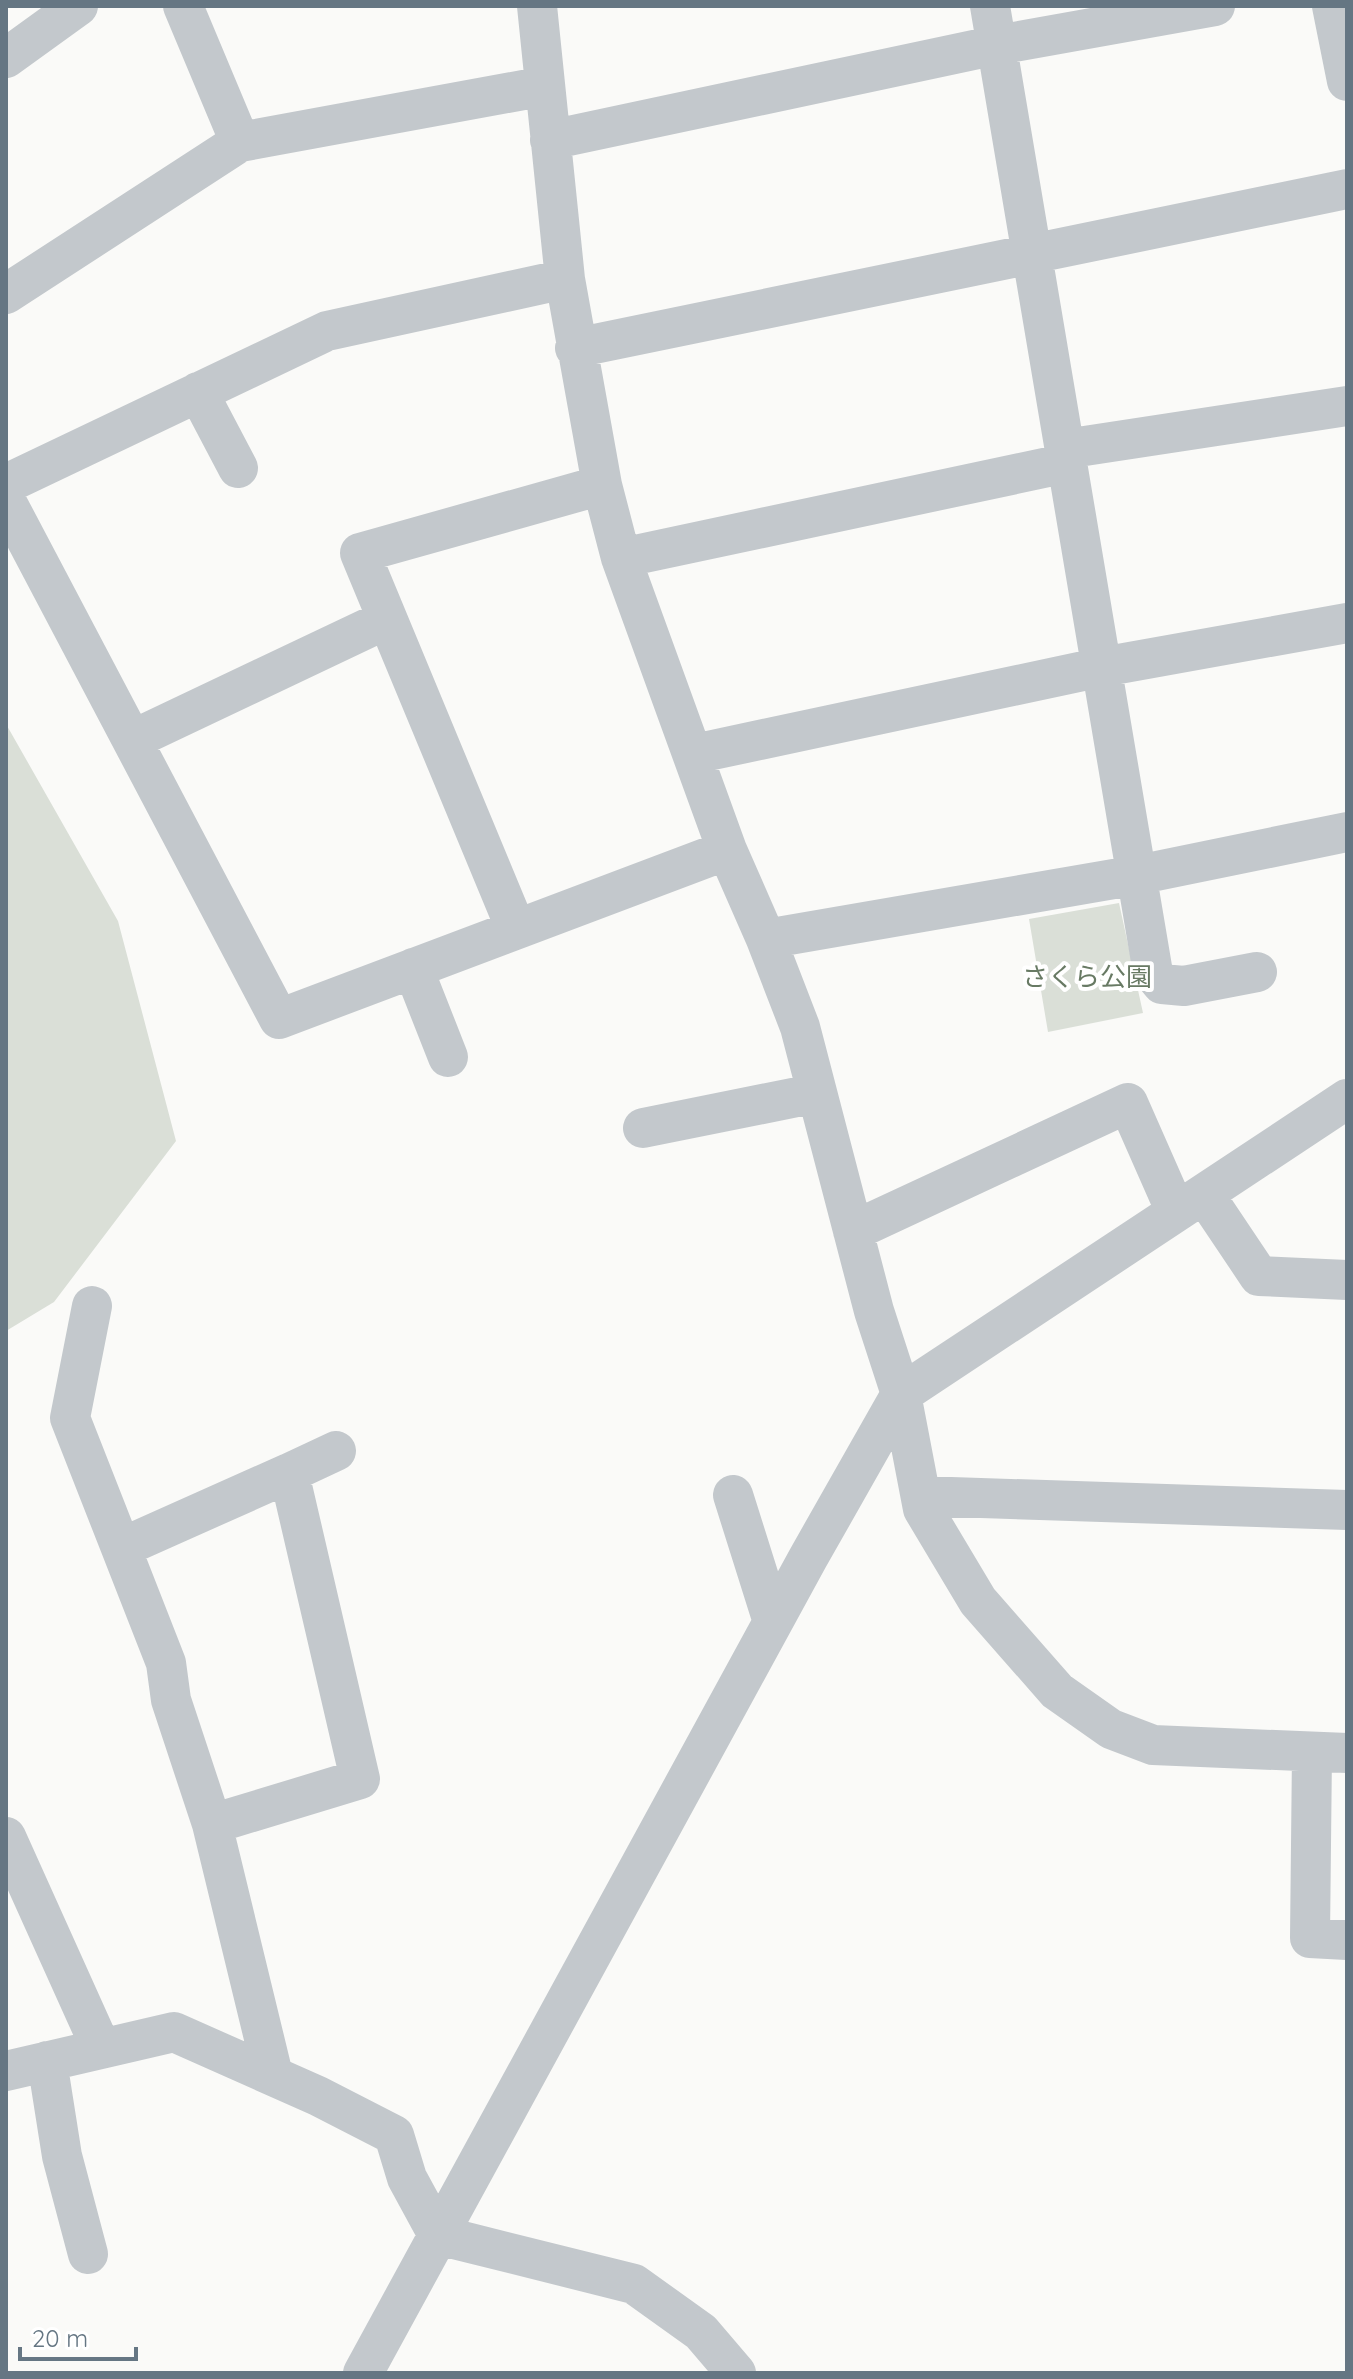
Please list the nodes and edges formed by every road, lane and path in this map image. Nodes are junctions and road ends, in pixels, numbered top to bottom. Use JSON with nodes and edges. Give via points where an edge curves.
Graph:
{"nodes":[{"id":1,"x":78,"y":6,"type":"edge"},
{"id":2,"x":183,"y":6,"type":"edge"},
{"id":3,"x":537,"y":6,"type":"edge"},
{"id":4,"x":990,"y":6,"type":"edge"},
{"id":5,"x":1215,"y":6,"type":"edge"},
{"id":6,"x":1332,"y":6,"type":"edge"},
{"id":7,"x":997,"y":45,"type":"junction"},
{"id":8,"x":6,"y":58,"type":"edge"},
{"id":9,"x":1347,"y":81,"type":"edge"},
{"id":10,"x":545,"y":86,"type":"junction"},
{"id":11,"x":550,"y":140,"type":"junction"},
{"id":12,"x":240,"y":142,"type":"junction"},
{"id":13,"x":1347,"y":189,"type":"edge"},
{"id":14,"x":1032,"y":253,"type":"junction"},
{"id":15,"x":565,"y":279,"type":"junction"},
{"id":16,"x":6,"y":294,"type":"edge"},
{"id":17,"x":575,"y":348,"type":"junction"},
{"id":18,"x":198,"y":392,"type":"junction"},
{"id":19,"x":1347,"y":406,"type":"edge"},
{"id":20,"x":1066,"y":456,"type":"junction"},
{"id":21,"x":238,"y":468,"type":"dead end"},
{"id":22,"x":6,"y":484,"type":"edge"},
{"id":23,"x":602,"y":485,"type":"junction"},
{"id":24,"x":6,"y":501,"type":"edge"},
{"id":25,"x":621,"y":558,"type":"junction"},
{"id":26,"x":387,"y":619,"type":"junction"},
{"id":27,"x":1347,"y":623,"type":"edge"},
{"id":28,"x":1102,"y":667,"type":"junction"},
{"id":29,"x":132,"y":740,"type":"junction"},
{"id":30,"x":694,"y":754,"type":"junction"},
{"id":31,"x":1347,"y":832,"type":"edge"},
{"id":32,"x":727,"y":850,"type":"junction"},
{"id":33,"x":1137,"y":875,"type":"junction"},
{"id":34,"x":516,"y":929,"type":"junction"},
{"id":35,"x":766,"y":939,"type":"junction"},
{"id":36,"x":413,"y":968,"type":"junction"},
{"id":37,"x":1257,"y":972,"type":"dead end"},
{"id":38,"x":448,"y":1057,"type":"dead end"},
{"id":39,"x":817,"y":1093,"type":"junction"},
{"id":40,"x":1347,"y":1099,"type":"edge"},
{"id":41,"x":643,"y":1128,"type":"dead end"},
{"id":42,"x":1190,"y":1203,"type":"junction"},
{"id":43,"x":853,"y":1231,"type":"junction"},
{"id":44,"x":1347,"y":1280,"type":"edge"},
{"id":45,"x":92,"y":1306,"type":"dead end"},
{"id":46,"x":901,"y":1394,"type":"junction"},
{"id":47,"x":336,"y":1451,"type":"dead end"},
{"id":48,"x":289,"y":1473,"type":"junction"},
{"id":49,"x":733,"y":1495,"type":"dead end"},
{"id":50,"x":921,"y":1496,"type":"junction"},
{"id":51,"x":1347,"y":1510,"type":"edge"},
{"id":52,"x":121,"y":1548,"type":"junction"},
{"id":53,"x":773,"y":1622,"type":"junction"},
{"id":54,"x":1330,"y":1752,"type":"edge"},
{"id":55,"x":212,"y":1824,"type":"junction"},
{"id":56,"x":6,"y":1837,"type":"edge"},
{"id":57,"x":1347,"y":1940,"type":"edge"},
{"id":58,"x":101,"y":2048,"type":"junction"},
{"id":59,"x":47,"y":2061,"type":"junction"},
{"id":60,"x":6,"y":2071,"type":"edge"},
{"id":61,"x":273,"y":2075,"type":"junction"},
{"id":62,"x":438,"y":2235,"type":"junction"},
{"id":63,"x":88,"y":2254,"type":"dead end"},
{"id":64,"x":363,"y":2373,"type":"edge"},
{"id":65,"x":736,"y":2373,"type":"edge"}],
"edges":[{"from":1,"to":8,"type":"street"},
{"from":2,"to":12,"type":"street"},
{"from":3,"to":10,"type":"street"},
{"from":4,"to":7,"type":"street"},
{"from":5,"to":7,"type":"street"},
{"from":6,"to":9,"type":"street"},
{"from":7,"to":11,"type":"street"},
{"from":7,"to":14,"type":"street"},
{"from":10,"to":11,"type":"street"},
{"from":10,"to":12,"type":"street"},
{"from":11,"to":15,"type":"street"},
{"from":12,"to":16,"type":"street"},
{"from":13,"to":14,"type":"street"},
{"from":14,"to":17,"type":"street"},
{"from":14,"to":20,"type":"street"},
{"from":15,"to":17,"type":"street"},
{"from":15,"to":18,"type":"street","via":[[327,331]]},
{"from":17,"to":23,"type":"street"},
{"from":18,"to":21,"type":"street"},
{"from":18,"to":22,"type":"street"},
{"from":19,"to":20,"type":"street"},
{"from":20,"to":25,"type":"street"},
{"from":20,"to":28,"type":"street"},
{"from":23,"to":25,"type":"street"},
{"from":23,"to":26,"type":"street","via":[[360,553]]},
{"from":24,"to":29,"type":"street"},
{"from":25,"to":30,"type":"street"},
{"from":26,"to":29,"type":"street"},
{"from":26,"to":34,"type":"street"},
{"from":27,"to":28,"type":"street"},
{"from":28,"to":30,"type":"street"},
{"from":28,"to":33,"type":"street"},
{"from":29,"to":36,"type":"street","via":[[279,1019]]},
{"from":30,"to":32,"type":"street"},
{"from":31,"to":33,"type":"street"},
{"from":32,"to":34,"type":"street"},
{"from":32,"to":35,"type":"street"},
{"from":33,"to":35,"type":"street"},
{"from":33,"to":37,"type":"street","via":[[1153,973],[1162,984],[1184,986]]},
{"from":34,"to":36,"type":"street"},
{"from":35,"to":39,"type":"street","via":[[800,1027]]},
{"from":36,"to":38,"type":"street"},
{"from":39,"to":41,"type":"street"},
{"from":39,"to":43,"type":"street"},
{"from":40,"to":42,"type":"street"},
{"from":42,"to":43,"type":"street","via":[[1128,1103]]},
{"from":42,"to":44,"type":"street","via":[[1259,1276]]},
{"from":42,"to":46,"type":"street"},
{"from":43,"to":46,"type":"street"},
{"from":45,"to":52,"type":"street","via":[[70,1418]]},
{"from":46,"to":50,"type":"street"},
{"from":46,"to":53,"type":"street"},
{"from":47,"to":48,"type":"street"},
{"from":48,"to":52,"type":"street"},
{"from":48,"to":55,"type":"street","via":[[360,1779]]},
{"from":49,"to":53,"type":"street"},
{"from":50,"to":51,"type":"street"},
{"from":50,"to":54,"type":"street","via":[[923,1509],[978,1601],[1057,1691],[1111,1729],[1153,1745]]},
{"from":52,"to":55,"type":"street","via":[[166,1663],[171,1700]]},
{"from":53,"to":62,"type":"street"},
{"from":54,"to":57,"type":"street","via":[[1310,1938]]},
{"from":55,"to":61,"type":"street"},
{"from":56,"to":58,"type":"street"},
{"from":58,"to":59,"type":"street"},
{"from":58,"to":61,"type":"street","via":[[174,2032]]},
{"from":59,"to":60,"type":"street"},
{"from":59,"to":63,"type":"street","via":[[62,2156]]},
{"from":61,"to":62,"type":"street","via":[[394,2135],[407,2178]]},
{"from":62,"to":64,"type":"street"},
{"from":62,"to":65,"type":"street","via":[[634,2284],[701,2332]]}]}
